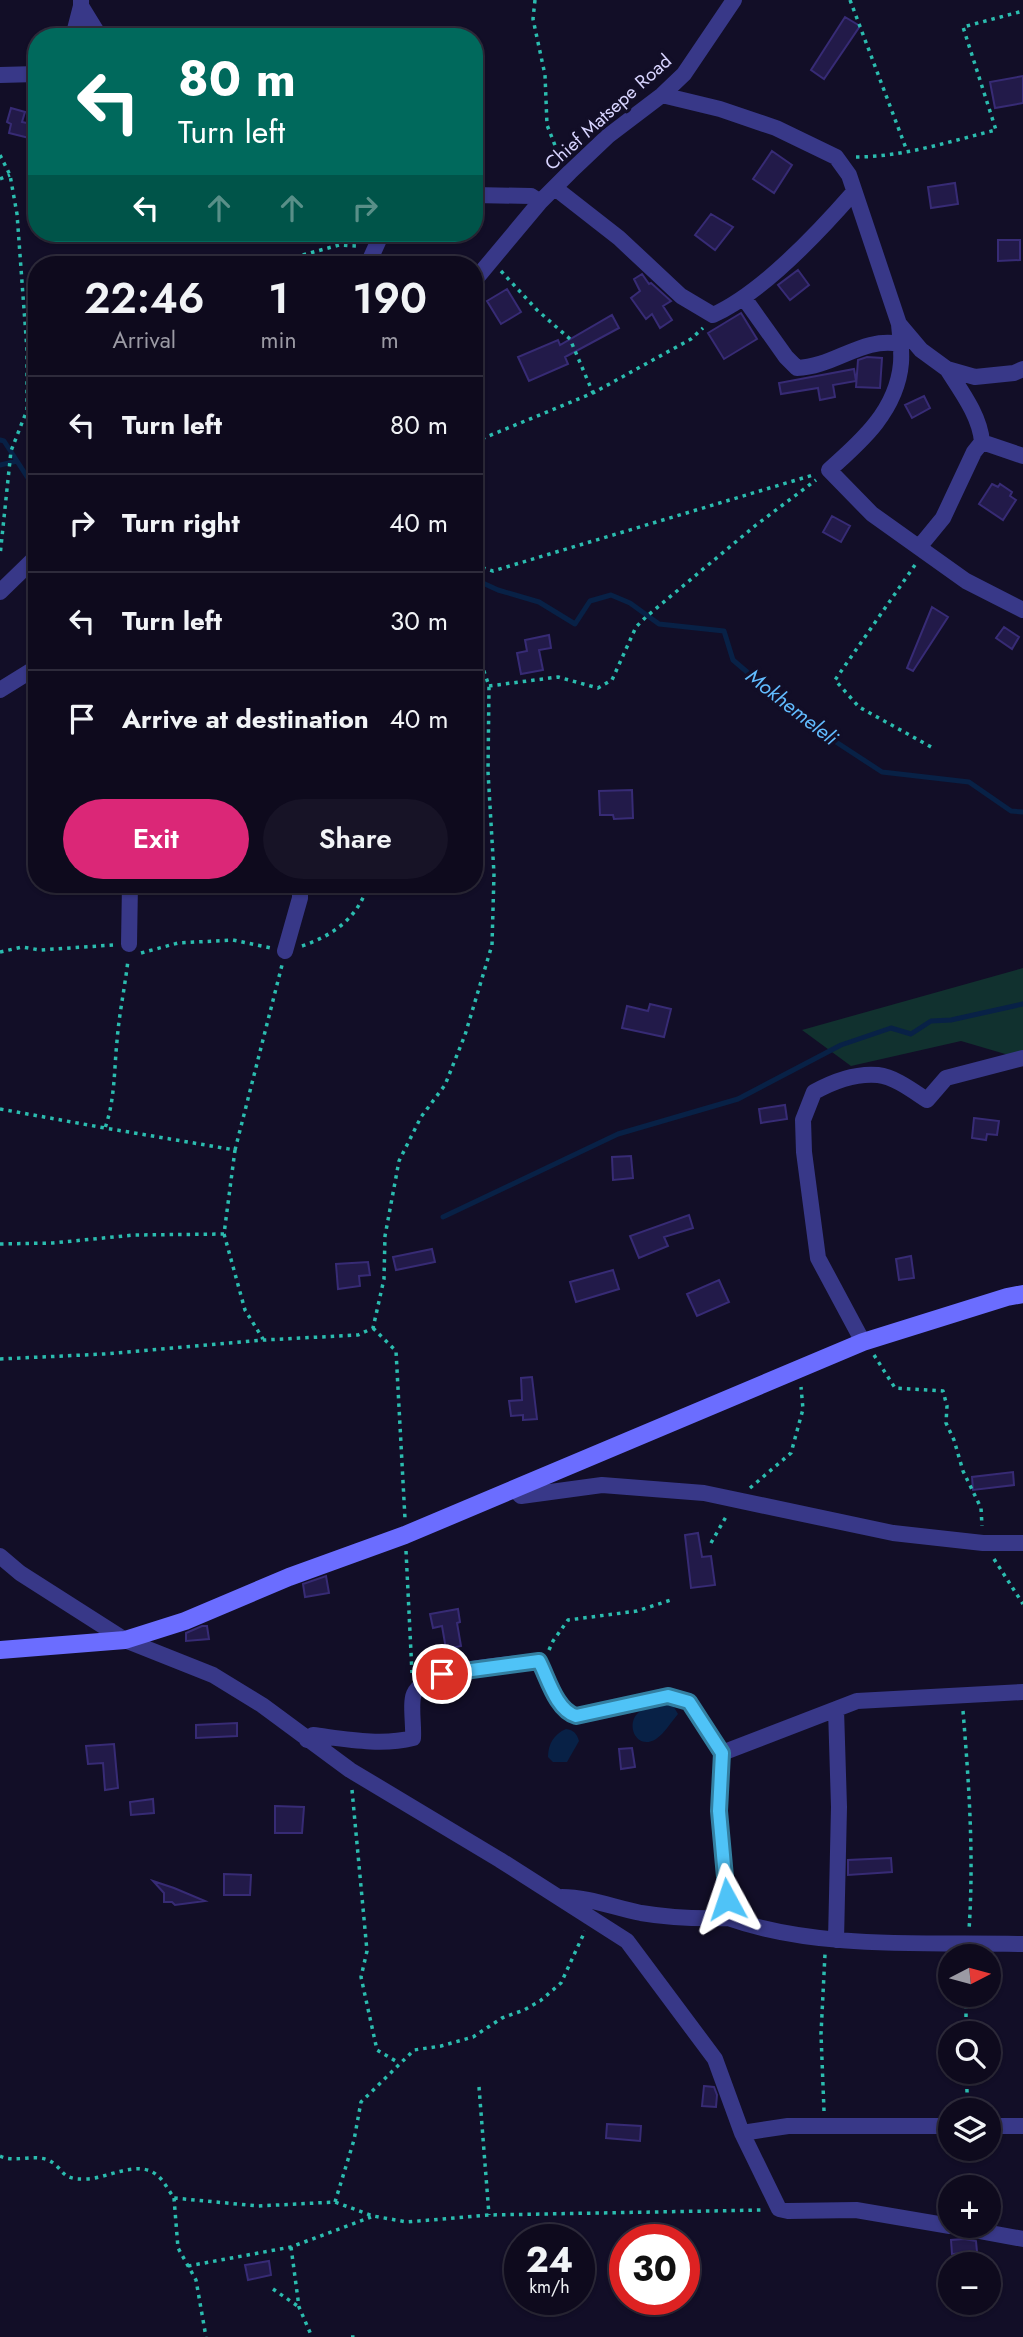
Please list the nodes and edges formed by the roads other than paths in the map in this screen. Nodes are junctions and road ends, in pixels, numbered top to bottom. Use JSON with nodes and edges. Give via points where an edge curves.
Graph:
{"nodes":[{"id":1,"x":734,"y":0,"type":"edge"},
{"id":2,"x":81,"y":3,"type":"edge"},
{"id":3,"x":75,"y":28,"type":"edge"},
{"id":4,"x":95,"y":28,"type":"edge"},
{"id":5,"x":28,"y":74,"type":"edge"},
{"id":6,"x":0,"y":75,"type":"edge"},
{"id":7,"x":662,"y":95,"type":"junction"},
{"id":8,"x":555,"y":188,"type":"junction"},
{"id":9,"x":853,"y":193,"type":"junction"},
{"id":10,"x":483,"y":195,"type":"edge"},
{"id":11,"x":540,"y":202,"type":"junction"},
{"id":12,"x":483,"y":269,"type":"edge"},
{"id":13,"x":744,"y":298,"type":"junction"},
{"id":14,"x":899,"y":324,"type":"junction"},
{"id":15,"x":900,"y":344,"type":"junction"},
{"id":16,"x":947,"y":369,"type":"junction"},
{"id":17,"x":1023,"y":369,"type":"edge"},
{"id":18,"x":982,"y":442,"type":"junction"},
{"id":19,"x":1023,"y":456,"type":"edge"},
{"id":20,"x":920,"y":547,"type":"junction"},
{"id":21,"x":28,"y":565,"type":"edge"},
{"id":22,"x":0,"y":592,"type":"edge"},
{"id":23,"x":1023,"y":610,"type":"edge"},
{"id":24,"x":28,"y":673,"type":"edge"},
{"id":25,"x":0,"y":690,"type":"edge"},
{"id":26,"x":130,"y":893,"type":"edge"},
{"id":27,"x":300,"y":893,"type":"edge"},
{"id":28,"x":129,"y":944,"type":"road end"},
{"id":29,"x":285,"y":951,"type":"road end"},
{"id":30,"x":1023,"y":1058,"type":"edge"},
{"id":31,"x":1023,"y":1294,"type":"edge"},
{"id":32,"x":863,"y":1342,"type":"junction"},
{"id":33,"x":514,"y":1489,"type":"junction"},
{"id":34,"x":1023,"y":1543,"type":"edge"},
{"id":35,"x":0,"y":1556,"type":"edge"},
{"id":36,"x":125,"y":1640,"type":"junction"},
{"id":37,"x":0,"y":1650,"type":"edge"},
{"id":38,"x":1023,"y":1692,"type":"edge"},
{"id":39,"x":836,"y":1710,"type":"junction"},
{"id":40,"x":307,"y":1740,"type":"junction"},
{"id":41,"x":722,"y":1753,"type":"junction"},
{"id":42,"x":558,"y":1897,"type":"junction"},
{"id":43,"x":728,"y":1918,"type":"junction"},
{"id":44,"x":831,"y":1940,"type":"junction"},
{"id":45,"x":1023,"y":1944,"type":"edge"},
{"id":46,"x":938,"y":2126,"type":"edge"},
{"id":47,"x":1001,"y":2126,"type":"edge"},
{"id":48,"x":1023,"y":2126,"type":"edge"},
{"id":49,"x":742,"y":2133,"type":"junction"},
{"id":50,"x":938,"y":2224,"type":"edge"},
{"id":51,"x":1001,"y":2235,"type":"edge"},
{"id":52,"x":1023,"y":2239,"type":"edge"}],
"edges":[{"from":1,"to":7,"type":"street","name":"Chief Matsepe Road","via":[[684,74]]},
{"from":2,"to":3,"type":"street"},
{"from":2,"to":4,"type":"street"},
{"from":5,"to":6,"type":"street"},
{"from":7,"to":8,"type":"street","name":"Chief Matsepe Road","via":[[608,136]]},
{"from":7,"to":9,"type":"street","via":[[776,128],[836,157],[849,175]]},
{"from":8,"to":11,"type":"street","name":"Chief Matsepe Road"},
{"from":8,"to":13,"type":"street","via":[[619,238],[681,296],[713,315]]},
{"from":9,"to":13,"type":"street","via":[[819,232]]},
{"from":9,"to":14,"type":"street"},
{"from":10,"to":11,"type":"street","via":[[531,196]]},
{"from":11,"to":12,"type":"street","name":"Chief Matsepe Road"},
{"from":13,"to":15,"type":"street","via":[[797,368],[826,363],[870,344]]},
{"from":14,"to":15,"type":"street"},
{"from":14,"to":16,"type":"street","via":[[921,350]]},
{"from":15,"to":20,"type":"street","via":[[901,363],[881,418],[829,470],[872,514]]},
{"from":16,"to":17,"type":"street","via":[[975,377]]},
{"from":16,"to":18,"type":"street","via":[[967,401]]},
{"from":18,"to":19,"type":"street"},
{"from":18,"to":20,"type":"street","via":[[943,518]]},
{"from":20,"to":23,"type":"street","via":[[966,581]]},
{"from":21,"to":22,"type":"street"},
{"from":24,"to":25,"type":"street"},
{"from":26,"to":28,"type":"street"},
{"from":27,"to":29,"type":"street"},
{"from":30,"to":32,"type":"street","via":[[946,1078],[928,1100],[878,1075],[830,1083],[814,1092],[803,1120],[818,1258]]},
{"from":31,"to":32,"type":"street"},
{"from":32,"to":33,"type":"street"},
{"from":33,"to":34,"type":"street","via":[[522,1496],[602,1485],[704,1493],[893,1533]]},
{"from":33,"to":36,"type":"street"},
{"from":35,"to":36,"type":"street"},
{"from":36,"to":37,"type":"street"},
{"from":36,"to":40,"type":"street","via":[[213,1675]]},
{"from":38,"to":39,"type":"street","via":[[857,1702]]},
{"from":39,"to":41,"type":"street"},
{"from":39,"to":44,"type":"street","via":[[839,1807]]},
{"from":40,"to":41,"type":"street","via":[[313,1735],[350,1740],[413,1738],[413,1695],[425,1680],[539,1661],[569,1714],[668,1696],[681,1699],[689,1702]]},
{"from":40,"to":42,"type":"street"},
{"from":41,"to":43,"type":"street","via":[[719,1811]]},
{"from":42,"to":43,"type":"street","via":[[688,1919]]},
{"from":42,"to":49,"type":"street","via":[[627,1941],[715,2059]]},
{"from":43,"to":44,"type":"street","via":[[759,1929]]},
{"from":44,"to":45,"type":"street"},
{"from":46,"to":49,"type":"street","via":[[788,2126]]},
{"from":47,"to":48,"type":"street"},
{"from":49,"to":50,"type":"street","via":[[779,2209],[856,2210]]},
{"from":51,"to":52,"type":"street"}]}
